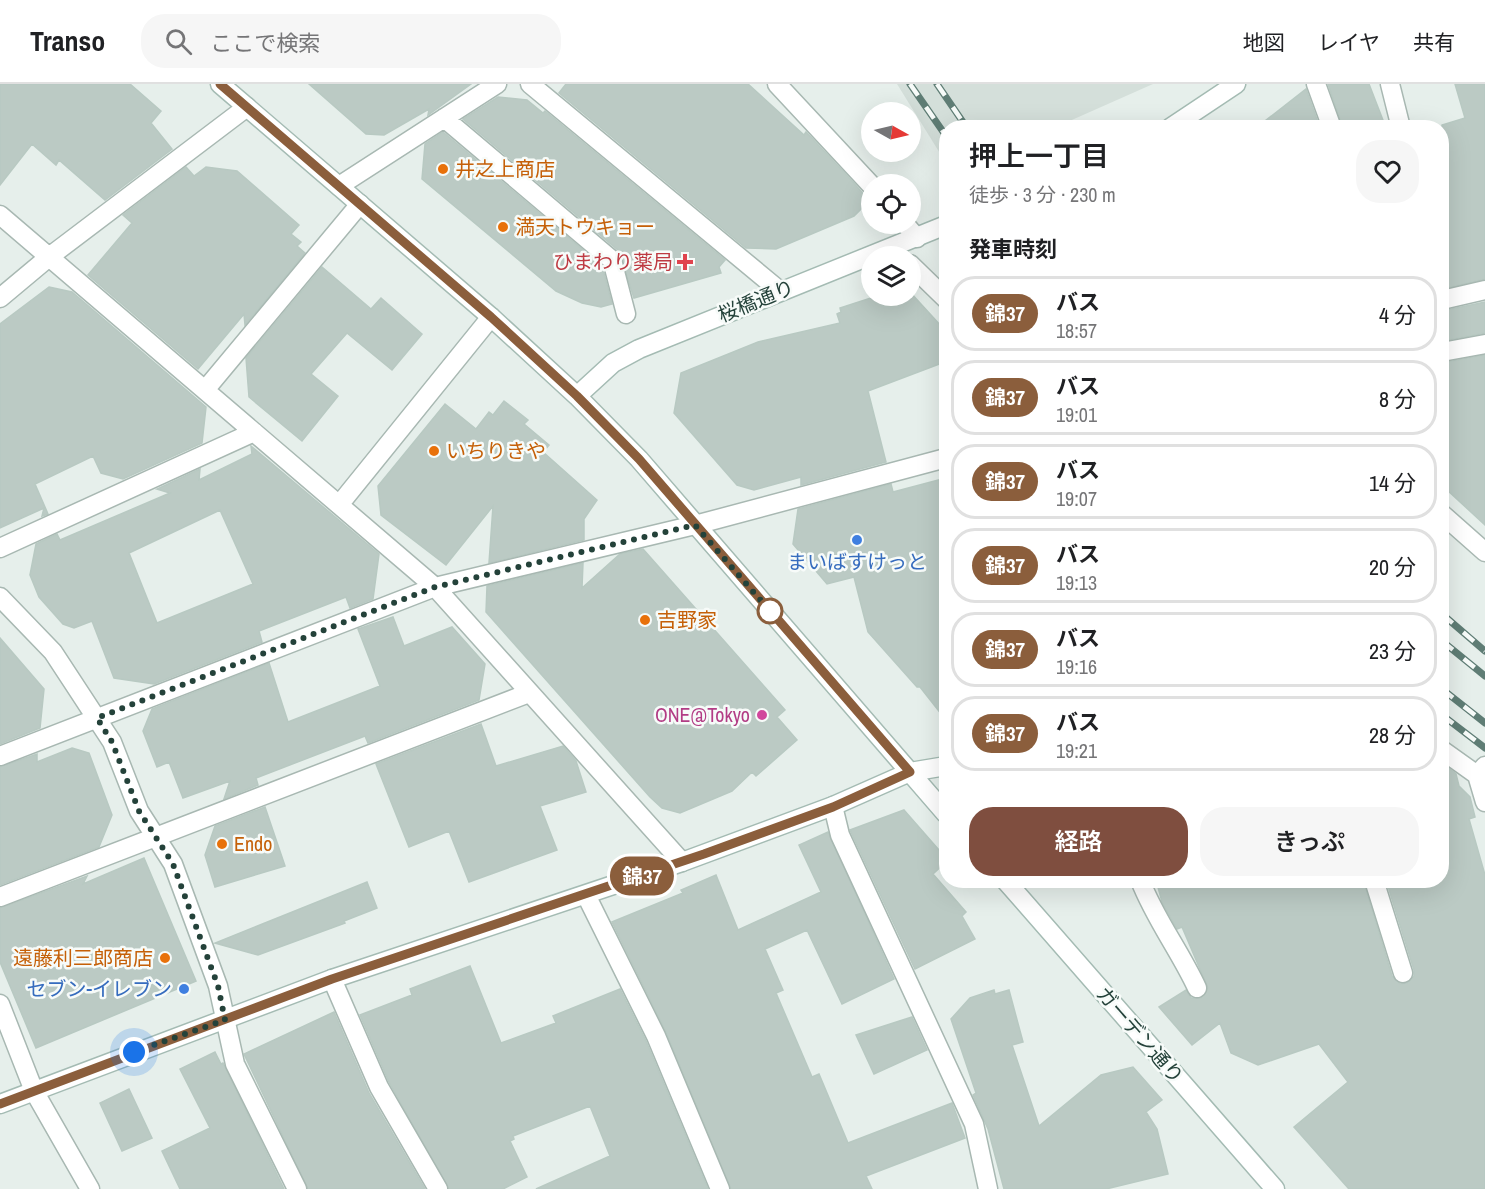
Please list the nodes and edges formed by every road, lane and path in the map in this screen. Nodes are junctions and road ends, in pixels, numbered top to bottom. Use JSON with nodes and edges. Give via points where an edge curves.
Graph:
{"nodes":[{"id":1,"x":220,"y":84,"type":"edge"},
{"id":2,"x":497,"y":84,"type":"edge"},
{"id":3,"x":531,"y":84,"type":"edge"},
{"id":4,"x":777,"y":84,"type":"edge"},
{"id":5,"x":1236,"y":84,"type":"edge"},
{"id":6,"x":1316,"y":84,"type":"edge"},
{"id":7,"x":1390,"y":84,"type":"edge"},
{"id":8,"x":247,"y":107,"type":"junction"},
{"id":9,"x":444,"y":118,"type":"junction"},
{"id":10,"x":1188,"y":120,"type":"edge"},
{"id":11,"x":1329,"y":120,"type":"edge"},
{"id":12,"x":1399,"y":120,"type":"edge"},
{"id":13,"x":861,"y":174,"type":"edge"},
{"id":14,"x":339,"y":186,"type":"junction"},
{"id":15,"x":360,"y":204,"type":"junction"},
{"id":16,"x":0,"y":215,"type":"edge"},
{"id":17,"x":939,"y":228,"type":"edge"},
{"id":18,"x":914,"y":234,"type":"edge"},
{"id":19,"x":917,"y":238,"type":"junction"},
{"id":20,"x":906,"y":246,"type":"edge"},
{"id":21,"x":49,"y":257,"type":"junction"},
{"id":22,"x":861,"y":264,"type":"edge"},
{"id":23,"x":921,"y":275,"type":"edge"},
{"id":24,"x":1485,"y":290,"type":"edge"},
{"id":25,"x":780,"y":291,"type":"junction"},
{"id":26,"x":939,"y":292,"type":"edge"},
{"id":27,"x":0,"y":298,"type":"edge"},
{"id":28,"x":1449,"y":298,"type":"edge"},
{"id":29,"x":626,"y":314,"type":"dead end"},
{"id":30,"x":491,"y":317,"type":"junction"},
{"id":31,"x":1485,"y":344,"type":"edge"},
{"id":32,"x":1449,"y":351,"type":"edge"},
{"id":33,"x":206,"y":390,"type":"junction"},
{"id":34,"x":577,"y":396,"type":"junction"},
{"id":35,"x":254,"y":432,"type":"junction"},
{"id":36,"x":939,"y":460,"type":"edge"},
{"id":37,"x":339,"y":505,"type":"junction"},
{"id":38,"x":1449,"y":520,"type":"edge"},
{"id":39,"x":695,"y":525,"type":"junction"},
{"id":40,"x":0,"y":548,"type":"edge"},
{"id":41,"x":1485,"y":552,"type":"edge"},
{"id":42,"x":435,"y":587,"type":"junction"},
{"id":43,"x":0,"y":597,"type":"edge"},
{"id":44,"x":530,"y":693,"type":"junction"},
{"id":45,"x":97,"y":718,"type":"junction"},
{"id":46,"x":1449,"y":754,"type":"edge"},
{"id":47,"x":0,"y":756,"type":"edge"},
{"id":48,"x":939,"y":767,"type":"edge"},
{"id":49,"x":1481,"y":770,"type":"edge"},
{"id":50,"x":910,"y":772,"type":"junction"},
{"id":51,"x":1485,"y":802,"type":"edge"},
{"id":52,"x":939,"y":806,"type":"edge"},
{"id":53,"x":833,"y":807,"type":"junction"},
{"id":54,"x":155,"y":837,"type":"junction"},
{"id":55,"x":682,"y":862,"type":"junction"},
{"id":56,"x":1012,"y":888,"type":"edge"},
{"id":57,"x":1144,"y":888,"type":"edge"},
{"id":58,"x":1376,"y":888,"type":"edge"},
{"id":59,"x":586,"y":895,"type":"junction"},
{"id":60,"x":0,"y":897,"type":"edge"},
{"id":61,"x":1403,"y":973,"type":"dead end"},
{"id":62,"x":332,"y":979,"type":"junction"},
{"id":63,"x":1197,"y":988,"type":"dead end"},
{"id":64,"x":0,"y":1004,"type":"edge"},
{"id":65,"x":225,"y":1020,"type":"junction"},
{"id":66,"x":34,"y":1091,"type":"junction"},
{"id":67,"x":0,"y":1104,"type":"edge"},
{"id":68,"x":90,"y":1189,"type":"edge"},
{"id":69,"x":297,"y":1189,"type":"edge"},
{"id":70,"x":438,"y":1189,"type":"edge"},
{"id":71,"x":720,"y":1189,"type":"edge"},
{"id":72,"x":988,"y":1189,"type":"edge"},
{"id":73,"x":1275,"y":1189,"type":"edge"}],
"edges":[{"from":1,"to":8,"type":"street"},
{"from":2,"to":9,"type":"street"},
{"from":3,"to":25,"type":"street"},
{"from":4,"to":13,"type":"street"},
{"from":5,"to":10,"type":"street"},
{"from":6,"to":11,"type":"street"},
{"from":7,"to":12,"type":"street"},
{"from":8,"to":14,"type":"street"},
{"from":8,"to":21,"type":"street"},
{"from":9,"to":14,"type":"street"},
{"from":9,"to":29,"type":"street","via":[[612,260]]},
{"from":14,"to":15,"type":"street"},
{"from":15,"to":30,"type":"street"},
{"from":15,"to":33,"type":"street"},
{"from":16,"to":21,"type":"street"},
{"from":17,"to":19,"type":"street","name":"桜橋通り"},
{"from":18,"to":19,"type":"street"},
{"from":19,"to":20,"type":"street","name":"桜橋通り"},
{"from":21,"to":27,"type":"street"},
{"from":21,"to":33,"type":"street"},
{"from":22,"to":25,"type":"street","name":"桜橋通り"},
{"from":23,"to":26,"type":"street"},
{"from":24,"to":28,"type":"street"},
{"from":25,"to":34,"type":"street","name":"桜橋通り","via":[[639,349],[613,363]]},
{"from":30,"to":34,"type":"street"},
{"from":30,"to":37,"type":"street"},
{"from":31,"to":32,"type":"street"},
{"from":33,"to":35,"type":"street"},
{"from":34,"to":39,"type":"street","via":[[639,459]]},
{"from":35,"to":37,"type":"street"},
{"from":35,"to":40,"type":"street"},
{"from":36,"to":39,"type":"street"},
{"from":37,"to":42,"type":"street"},
{"from":38,"to":41,"type":"street"},
{"from":39,"to":42,"type":"street"},
{"from":39,"to":50,"type":"street"},
{"from":42,"to":44,"type":"street"},
{"from":42,"to":45,"type":"street"},
{"from":43,"to":45,"type":"street","via":[[53,652]]},
{"from":44,"to":54,"type":"street"},
{"from":44,"to":55,"type":"street"},
{"from":45,"to":47,"type":"street"},
{"from":45,"to":54,"type":"street"},
{"from":46,"to":49,"type":"street"},
{"from":48,"to":50,"type":"street"},
{"from":49,"to":51,"type":"street"},
{"from":50,"to":52,"type":"street"},
{"from":50,"to":53,"type":"street"},
{"from":53,"to":55,"type":"street"},
{"from":53,"to":72,"type":"street","via":[[840,835],[974,1124]]},
{"from":54,"to":60,"type":"street"},
{"from":54,"to":65,"type":"street","via":[[173,864],[218,986]]},
{"from":55,"to":59,"type":"street"},
{"from":56,"to":73,"type":"street","name":"ガーデン通り"},
{"from":57,"to":63,"type":"street"},
{"from":58,"to":61,"type":"street"},
{"from":59,"to":62,"type":"street"},
{"from":59,"to":71,"type":"street","via":[[656,1036]]},
{"from":62,"to":65,"type":"street"},
{"from":62,"to":70,"type":"street","via":[[379,1087]]},
{"from":64,"to":66,"type":"street"},
{"from":65,"to":66,"type":"street"},
{"from":65,"to":69,"type":"street","via":[[235,1064]]},
{"from":66,"to":67,"type":"street"},
{"from":66,"to":68,"type":"street"}]}
